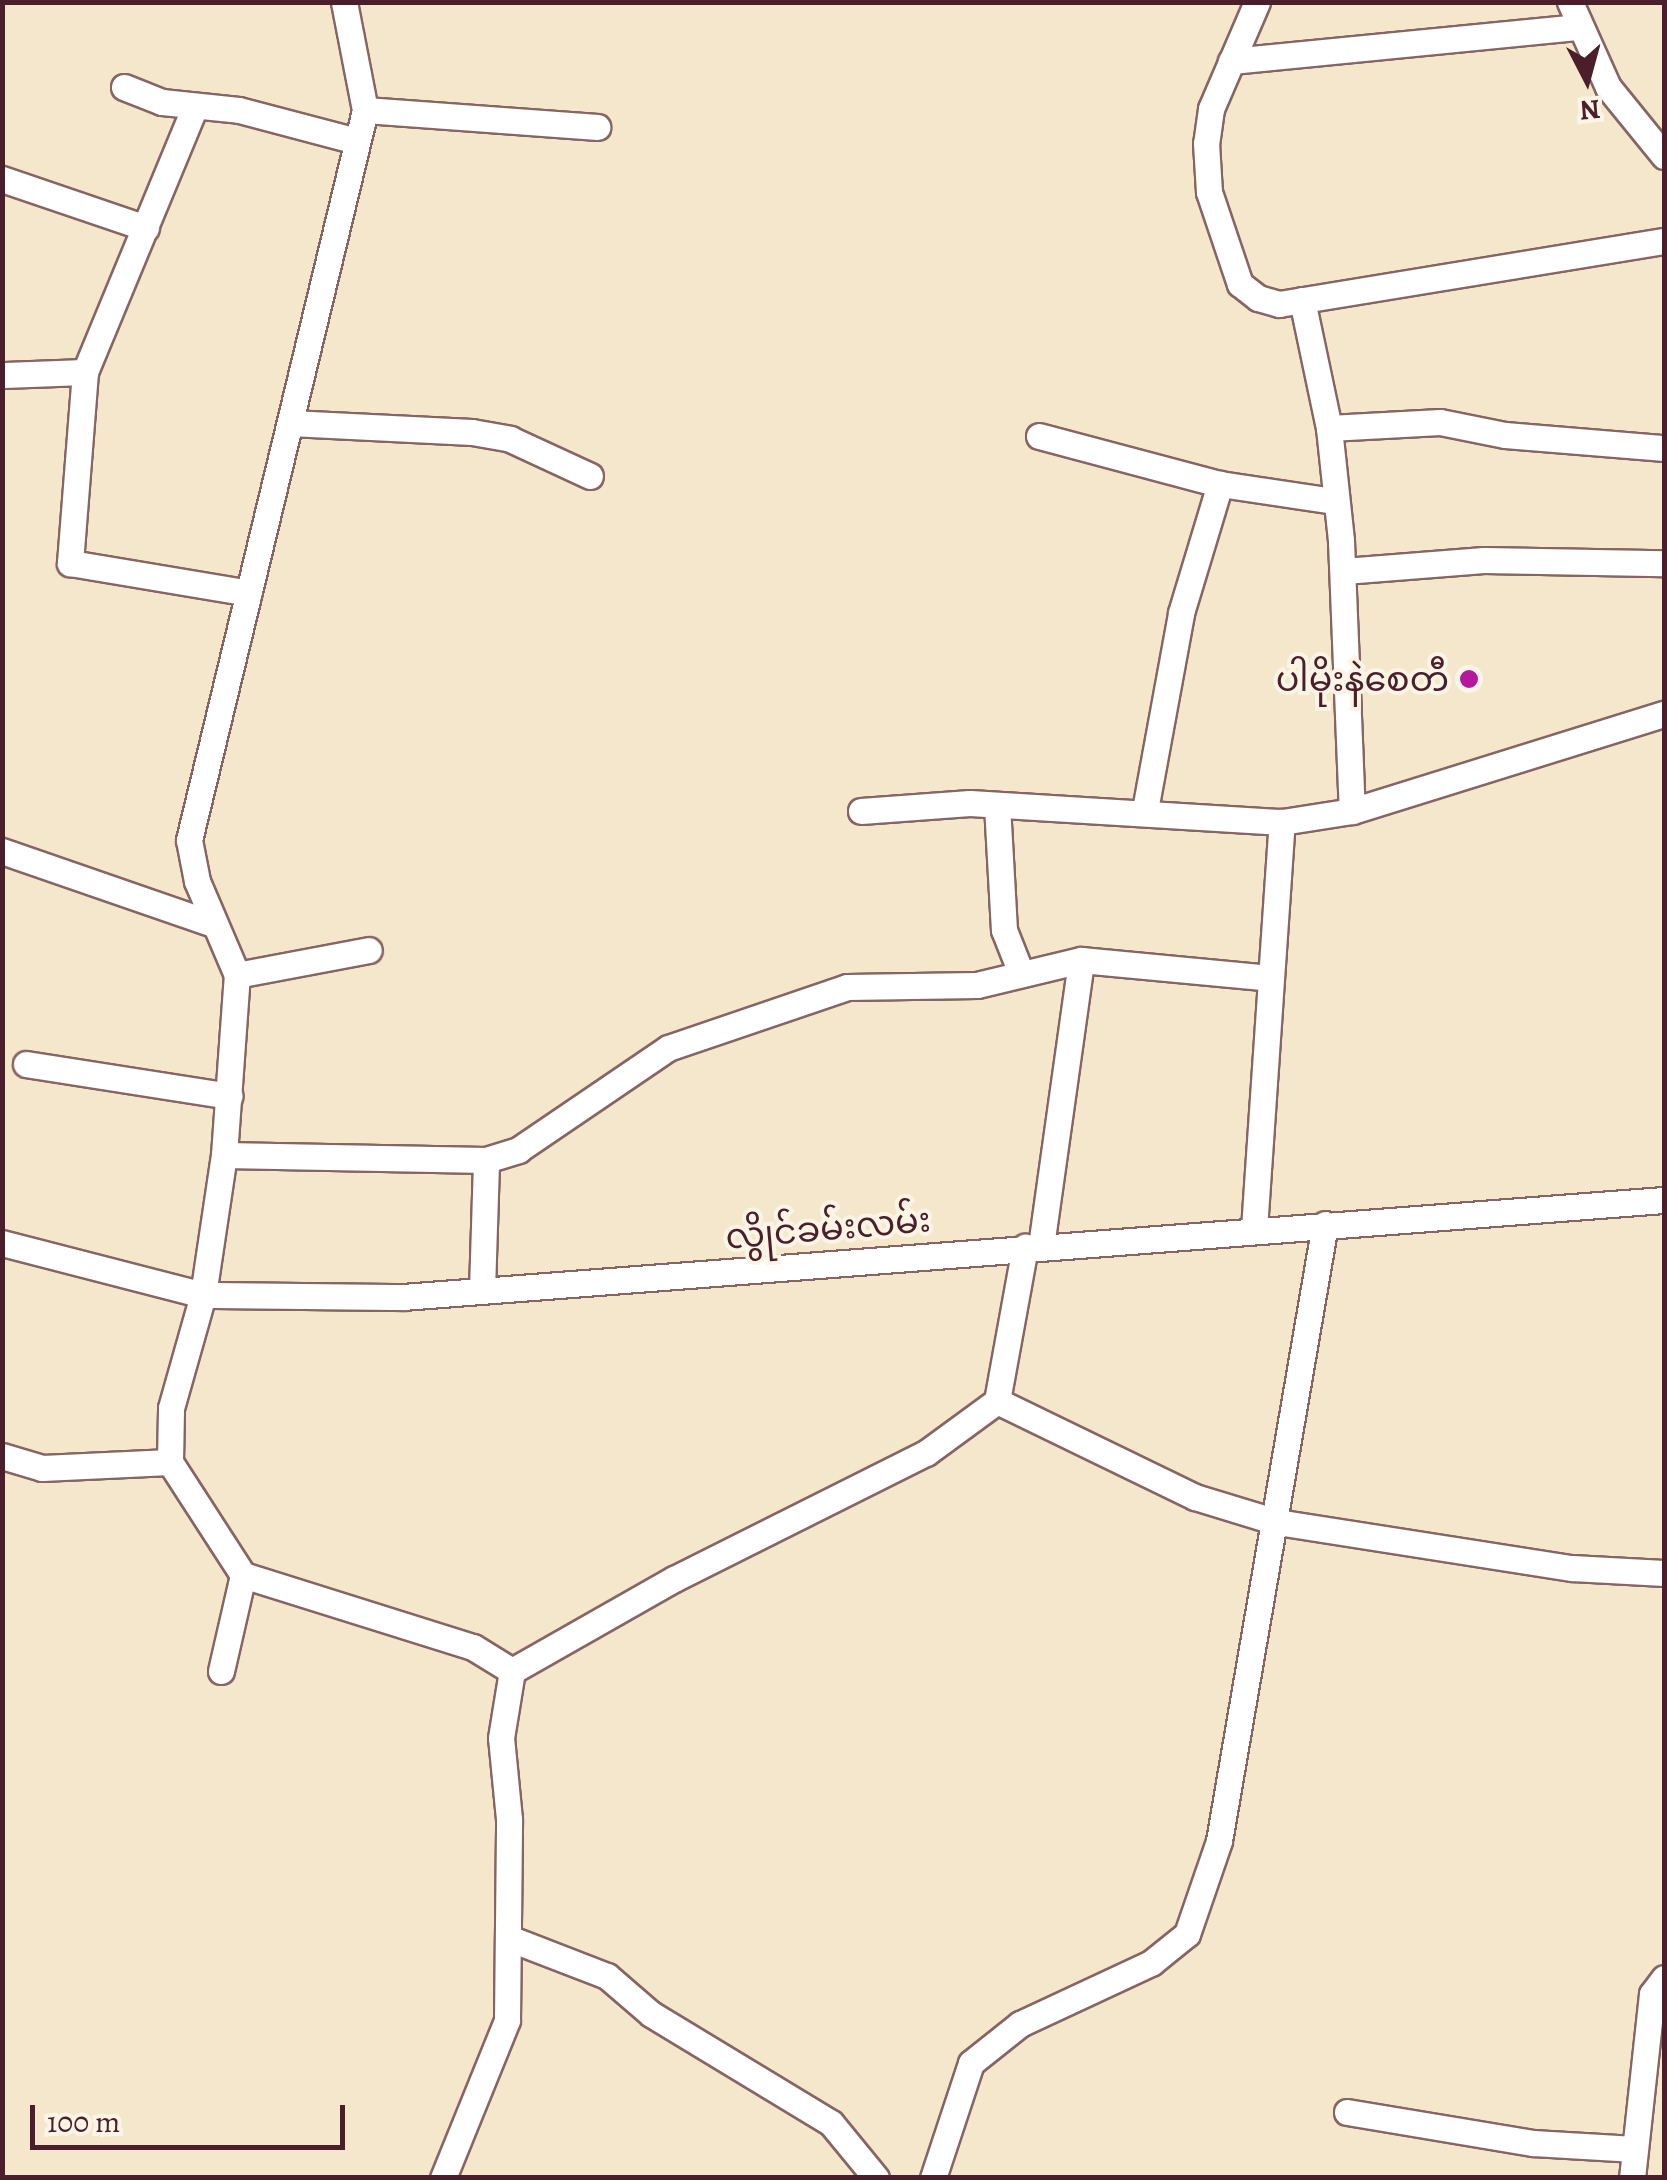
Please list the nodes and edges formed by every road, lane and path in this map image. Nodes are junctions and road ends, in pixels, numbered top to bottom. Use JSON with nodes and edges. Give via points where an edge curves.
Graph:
{"nodes":[{"id":1,"x":344,"y":2,"type":"edge"},
{"id":2,"x":1256,"y":2,"type":"edge"},
{"id":3,"x":1574,"y":15,"type":"edge"},
{"id":4,"x":1231,"y":61,"type":"junction"},
{"id":5,"x":124,"y":87,"type":"dead end"},
{"id":6,"x":194,"y":109,"type":"junction"},
{"id":7,"x":365,"y":110,"type":"junction"},
{"id":8,"x":597,"y":127,"type":"dead end"},
{"id":9,"x":356,"y":142,"type":"junction"},
{"id":10,"x":1664,"y":156,"type":"edge"},
{"id":11,"x":2,"y":179,"type":"edge"},
{"id":12,"x":146,"y":228,"type":"junction"},
{"id":13,"x":1664,"y":240,"type":"edge"},
{"id":14,"x":1302,"y":300,"type":"junction"},
{"id":15,"x":85,"y":372,"type":"junction"},
{"id":16,"x":2,"y":375,"type":"edge"},
{"id":17,"x":290,"y":424,"type":"junction"},
{"id":18,"x":1329,"y":428,"type":"junction"},
{"id":19,"x":1039,"y":436,"type":"dead end"},
{"id":20,"x":1664,"y":448,"type":"edge"},
{"id":21,"x":590,"y":476,"type":"dead end"},
{"id":22,"x":1220,"y":484,"type":"junction"},
{"id":23,"x":1334,"y":501,"type":"junction"},
{"id":24,"x":1664,"y":563,"type":"edge"},
{"id":25,"x":1344,"y":571,"type":"junction"},
{"id":26,"x":249,"y":593,"type":"junction"},
{"id":27,"x":1664,"y":714,"type":"edge"},
{"id":28,"x":997,"y":805,"type":"junction"},
{"id":29,"x":1145,"y":810,"type":"junction"},
{"id":30,"x":862,"y":811,"type":"dead end"},
{"id":31,"x":1352,"y":812,"type":"junction"},
{"id":32,"x":1282,"y":822,"type":"junction"},
{"id":33,"x":2,"y":851,"type":"edge"},
{"id":34,"x":213,"y":924,"type":"junction"},
{"id":35,"x":369,"y":950,"type":"dead end"},
{"id":36,"x":1081,"y":960,"type":"junction"},
{"id":37,"x":1021,"y":973,"type":"junction"},
{"id":38,"x":237,"y":975,"type":"junction"},
{"id":39,"x":1270,"y":978,"type":"junction"},
{"id":40,"x":26,"y":1064,"type":"dead end"},
{"id":41,"x":230,"y":1096,"type":"junction"},
{"id":42,"x":224,"y":1155,"type":"junction"},
{"id":43,"x":486,"y":1160,"type":"junction"},
{"id":44,"x":1664,"y":1200,"type":"edge"},
{"id":45,"x":1324,"y":1224,"type":"junction"},
{"id":46,"x":1254,"y":1228,"type":"junction"},
{"id":47,"x":2,"y":1243,"type":"edge"},
{"id":48,"x":1032,"y":1246,"type":"junction"},
{"id":49,"x":482,"y":1290,"type":"junction"},
{"id":50,"x":203,"y":1295,"type":"junction"},
{"id":51,"x":997,"y":1401,"type":"junction"},
{"id":52,"x":2,"y":1456,"type":"edge"},
{"id":53,"x":170,"y":1462,"type":"junction"},
{"id":54,"x":1277,"y":1522,"type":"junction"},
{"id":55,"x":1664,"y":1573,"type":"edge"},
{"id":56,"x":243,"y":1575,"type":"junction"},
{"id":57,"x":221,"y":1671,"type":"dead end"},
{"id":58,"x":512,"y":1671,"type":"junction"},
{"id":59,"x":511,"y":1939,"type":"junction"},
{"id":60,"x":1664,"y":1978,"type":"edge"},
{"id":61,"x":1347,"y":2112,"type":"dead end"},
{"id":62,"x":1635,"y":2149,"type":"junction"},
{"id":63,"x":443,"y":2178,"type":"edge"},
{"id":64,"x":876,"y":2178,"type":"edge"},
{"id":65,"x":933,"y":2178,"type":"edge"},
{"id":66,"x":1632,"y":2178,"type":"edge"}],
"edges":[{"from":1,"to":7,"type":"street"},
{"from":2,"to":4,"type":"street"},
{"from":3,"to":4,"type":"street"},
{"from":3,"to":10,"type":"street","via":[[1608,87]]},
{"from":4,"to":14,"type":"street","via":[[1211,109],[1209,192],[1240,284],[1279,304]]},
{"from":5,"to":6,"type":"street"},
{"from":6,"to":9,"type":"street","via":[[239,110]]},
{"from":6,"to":12,"type":"street"},
{"from":7,"to":8,"type":"street"},
{"from":7,"to":9,"type":"street"},
{"from":9,"to":17,"type":"street"},
{"from":11,"to":12,"type":"street"},
{"from":12,"to":15,"type":"street"},
{"from":13,"to":14,"type":"street"},
{"from":14,"to":18,"type":"street"},
{"from":15,"to":16,"type":"street"},
{"from":15,"to":26,"type":"street","via":[[70,562]]},
{"from":17,"to":21,"type":"street","via":[[472,432],[510,439]]},
{"from":17,"to":26,"type":"street"},
{"from":18,"to":20,"type":"street","via":[[1440,422],[1504,435]]},
{"from":18,"to":23,"type":"street"},
{"from":19,"to":22,"type":"street"},
{"from":22,"to":23,"type":"street"},
{"from":22,"to":29,"type":"street","via":[[1181,613]]},
{"from":23,"to":25,"type":"street"},
{"from":24,"to":25,"type":"street","via":[[1484,560]]},
{"from":25,"to":31,"type":"street"},
{"from":26,"to":34,"type":"street","via":[[189,840]]},
{"from":27,"to":31,"type":"street"},
{"from":28,"to":29,"type":"street"},
{"from":28,"to":30,"type":"street"},
{"from":28,"to":37,"type":"street","via":[[1004,930]]},
{"from":29,"to":32,"type":"street"},
{"from":31,"to":32,"type":"street"},
{"from":32,"to":39,"type":"street"},
{"from":33,"to":34,"type":"street"},
{"from":34,"to":38,"type":"street"},
{"from":35,"to":38,"type":"street"},
{"from":36,"to":37,"type":"street"},
{"from":36,"to":39,"type":"street"},
{"from":36,"to":48,"type":"street"},
{"from":37,"to":43,"type":"street","via":[[977,986],[847,987],[806,997],[668,1048],[518,1150]]},
{"from":38,"to":41,"type":"street"},
{"from":39,"to":46,"type":"street"},
{"from":40,"to":41,"type":"street"},
{"from":41,"to":42,"type":"street"},
{"from":42,"to":43,"type":"street"},
{"from":42,"to":50,"type":"street"},
{"from":43,"to":49,"type":"street"},
{"from":44,"to":45,"type":"street","name":"လွိုင်ခမ်းလမ်း"},
{"from":45,"to":46,"type":"street","name":"လွိုင်ခမ်းလမ်း"},
{"from":45,"to":54,"type":"street"},
{"from":46,"to":48,"type":"street","name":"လွိုင်ခမ်းလမ်း"},
{"from":47,"to":50,"type":"street","name":"လွိုင်ခမ်းလမ်း"},
{"from":48,"to":49,"type":"street","name":"လွိုင်ခမ်းလမ်း"},
{"from":48,"to":51,"type":"street"},
{"from":49,"to":50,"type":"street","name":"လွိုင်ခမ်းလမ်း","via":[[402,1298]]},
{"from":50,"to":53,"type":"street","via":[[171,1408]]},
{"from":51,"to":54,"type":"street","via":[[1194,1497]]},
{"from":51,"to":58,"type":"street","via":[[926,1453],[674,1579]]},
{"from":52,"to":53,"type":"street","via":[[42,1468]]},
{"from":53,"to":56,"type":"street"},
{"from":54,"to":55,"type":"street","via":[[1572,1568]]},
{"from":54,"to":65,"type":"street","via":[[1219,1841],[1187,1934],[1151,1963],[1020,2024],[971,2063]]},
{"from":56,"to":57,"type":"street"},
{"from":56,"to":58,"type":"street","via":[[473,1647]]},
{"from":58,"to":59,"type":"street","via":[[501,1738]]},
{"from":59,"to":63,"type":"street","via":[[507,2020]]},
{"from":59,"to":64,"type":"street","via":[[607,1976],[651,2014],[831,2123]]},
{"from":60,"to":62,"type":"street","via":[[1652,1994]]},
{"from":61,"to":62,"type":"street","via":[[1533,2143]]},
{"from":62,"to":66,"type":"street"}]}
